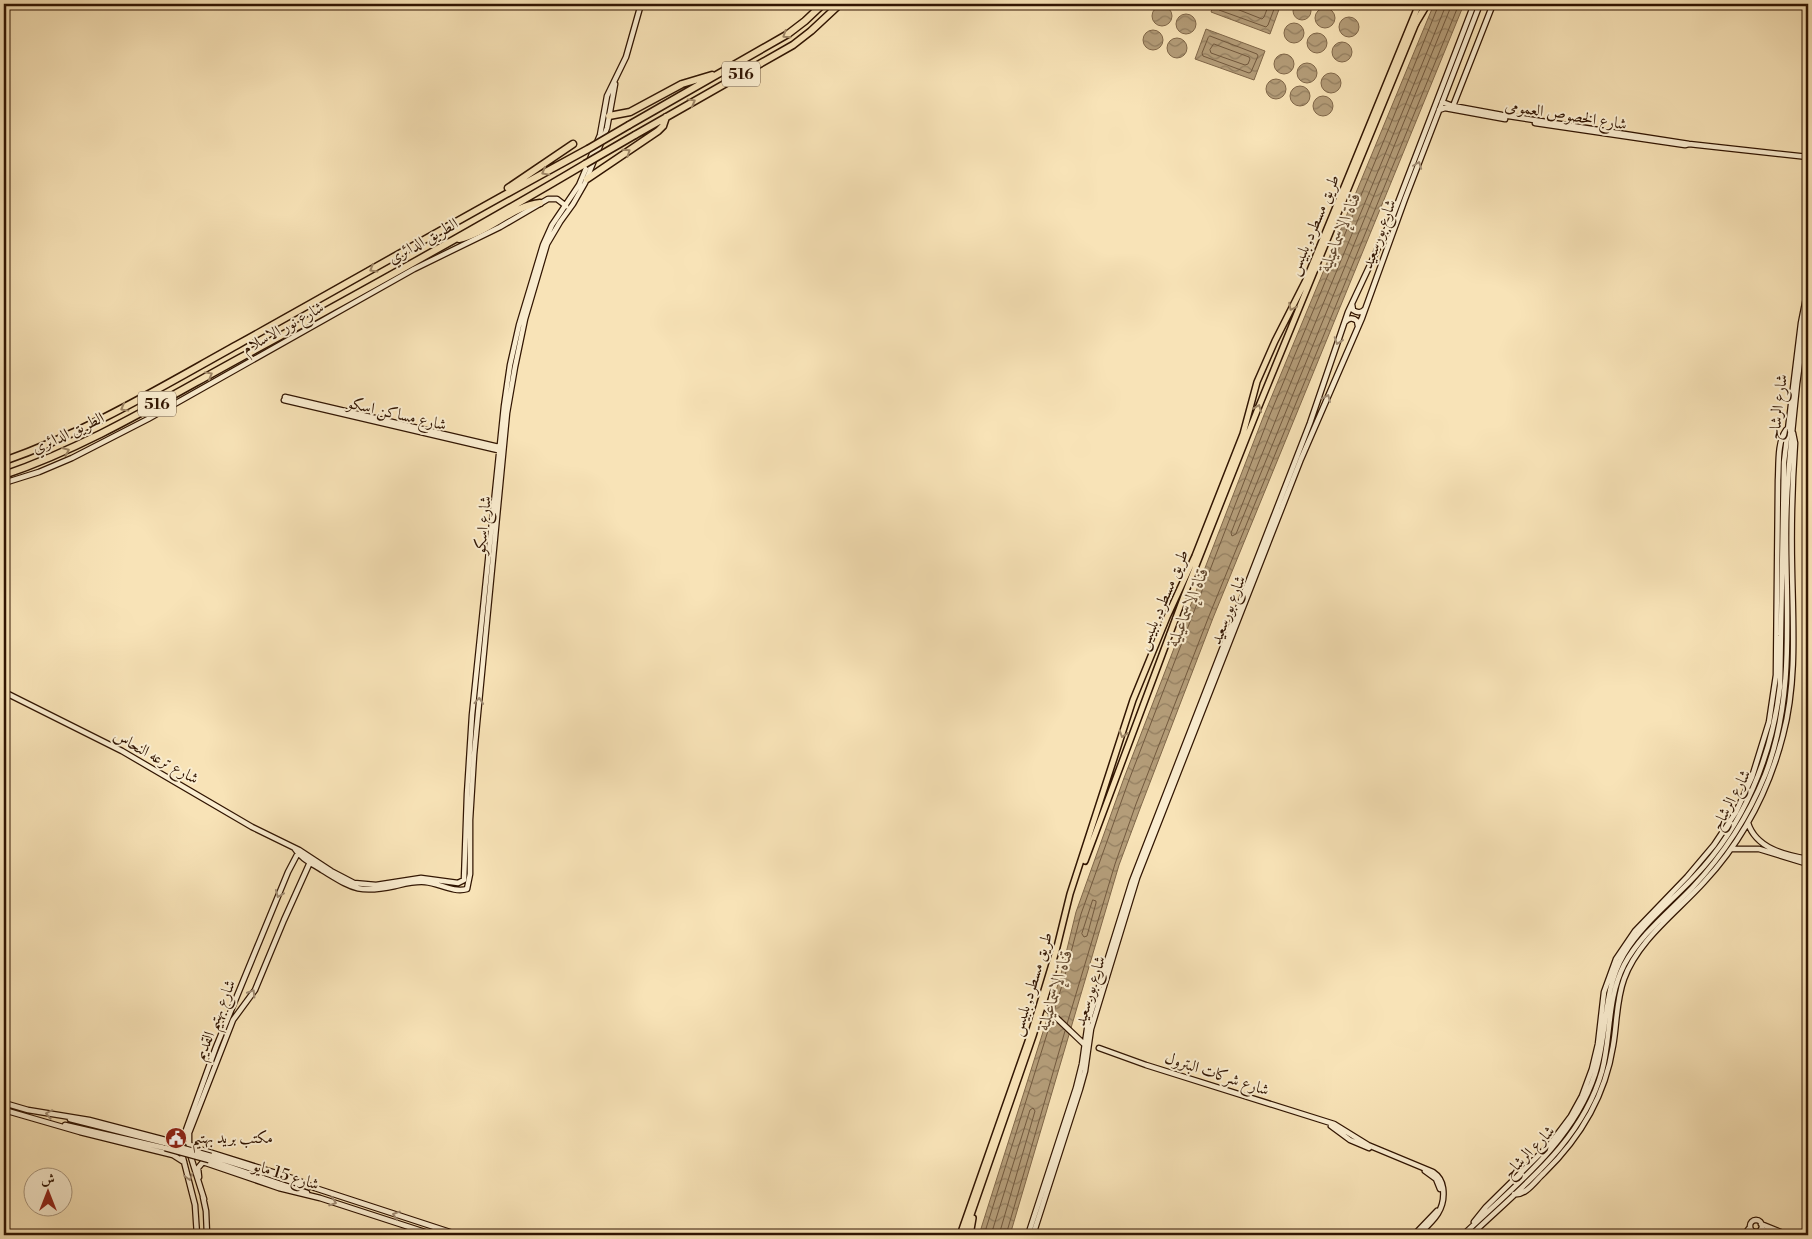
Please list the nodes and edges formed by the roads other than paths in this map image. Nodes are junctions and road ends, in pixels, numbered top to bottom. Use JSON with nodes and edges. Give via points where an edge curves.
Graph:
{"nodes":[{"id":1,"x":642,"y":4,"type":"edge"},
{"id":2,"x":823,"y":4,"type":"edge"},
{"id":3,"x":840,"y":4,"type":"edge"},
{"id":4,"x":1419,"y":4,"type":"edge"},
{"id":5,"x":1425,"y":4,"type":"edge"},
{"id":6,"x":1474,"y":4,"type":"edge"},
{"id":7,"x":1480,"y":4,"type":"edge"},
{"id":8,"x":1493,"y":4,"type":"edge"},
{"id":9,"x":1415,"y":24,"type":"joint"},
{"id":10,"x":716,"y":75,"type":"junction"},
{"id":11,"x":617,"y":76,"type":"junction"},
{"id":12,"x":1442,"y":102,"type":"junction"},
{"id":13,"x":1453,"y":106,"type":"junction"},
{"id":14,"x":1439,"y":110,"type":"junction"},
{"id":15,"x":609,"y":116,"type":"junction"},
{"id":16,"x":666,"y":117,"type":"junction"},
{"id":17,"x":573,"y":144,"type":"dead end"},
{"id":18,"x":1689,"y":144,"type":"junction"},
{"id":19,"x":1808,"y":157,"type":"edge"},
{"id":20,"x":585,"y":178,"type":"junction"},
{"id":21,"x":490,"y":202,"type":"junction"},
{"id":22,"x":540,"y":203,"type":"junction"},
{"id":23,"x":565,"y":205,"type":"junction"},
{"id":24,"x":570,"y":209,"type":"junction"},
{"id":25,"x":450,"y":241,"type":"junction"},
{"id":26,"x":1808,"y":288,"type":"edge"},
{"id":27,"x":1352,"y":303,"type":"junction"},
{"id":28,"x":1808,"y":307,"type":"edge"},
{"id":29,"x":1365,"y":309,"type":"junction"},
{"id":30,"x":1345,"y":322,"type":"junction"},
{"id":31,"x":1358,"y":327,"type":"junction"},
{"id":32,"x":1257,"y":382,"type":"junction"},
{"id":33,"x":1267,"y":386,"type":"junction"},
{"id":34,"x":285,"y":398,"type":"dead end"},
{"id":35,"x":1789,"y":430,"type":"junction"},
{"id":36,"x":502,"y":449,"type":"junction"},
{"id":37,"x":4,"y":461,"type":"edge"},
{"id":38,"x":4,"y":475,"type":"edge"},
{"id":39,"x":4,"y":484,"type":"edge"},
{"id":40,"x":1230,"y":613,"type":"dead end"},
{"id":41,"x":1235,"y":616,"type":"junction"},
{"id":42,"x":480,"y":661,"type":"junction"},
{"id":43,"x":1152,"y":681,"type":"junction"},
{"id":44,"x":1139,"y":687,"type":"junction"},
{"id":45,"x":4,"y":692,"type":"edge"},
{"id":46,"x":1144,"y":704,"type":"junction"},
{"id":47,"x":1131,"y":710,"type":"junction"},
{"id":48,"x":1772,"y":743,"type":"junction"},
{"id":49,"x":1748,"y":823,"type":"junction"},
{"id":50,"x":1146,"y":830,"type":"dead end"},
{"id":51,"x":1152,"y":832,"type":"junction"},
{"id":52,"x":1753,"y":843,"type":"junction"},
{"id":53,"x":1732,"y":849,"type":"junction"},
{"id":54,"x":297,"y":850,"type":"junction"},
{"id":55,"x":1808,"y":859,"type":"edge"},
{"id":56,"x":311,"y":860,"type":"junction"},
{"id":57,"x":1808,"y":864,"type":"edge"},
{"id":58,"x":464,"y":880,"type":"joint"},
{"id":59,"x":371,"y":888,"type":"junction"},
{"id":60,"x":467,"y":889,"type":"joint"},
{"id":61,"x":1667,"y":917,"type":"junction"},
{"id":62,"x":1045,"y":1007,"type":"junction"},
{"id":63,"x":1078,"y":1036,"type":"junction"},
{"id":64,"x":1085,"y":1036,"type":"junction"},
{"id":65,"x":1084,"y":1044,"type":"junction"},
{"id":66,"x":1098,"y":1048,"type":"dead end"},
{"id":67,"x":4,"y":1103,"type":"edge"},
{"id":68,"x":4,"y":1110,"type":"edge"},
{"id":69,"x":65,"y":1117,"type":"junction"},
{"id":70,"x":56,"y":1124,"type":"junction"},
{"id":71,"x":182,"y":1140,"type":"junction"},
{"id":72,"x":174,"y":1143,"type":"junction"},
{"id":73,"x":188,"y":1144,"type":"junction"},
{"id":74,"x":206,"y":1151,"type":"junction"},
{"id":75,"x":173,"y":1155,"type":"junction"},
{"id":76,"x":184,"y":1162,"type":"junction"},
{"id":77,"x":203,"y":1162,"type":"junction"},
{"id":78,"x":1440,"y":1183,"type":"junction"},
{"id":79,"x":315,"y":1188,"type":"junction"},
{"id":80,"x":312,"y":1196,"type":"junction"},
{"id":81,"x":204,"y":1199,"type":"junction"},
{"id":82,"x":973,"y":1213,"type":"junction"},
{"id":83,"x":1762,"y":1224,"type":"junction"},
{"id":84,"x":1750,"y":1227,"type":"junction"},
{"id":85,"x":1758,"y":1230,"type":"junction"},
{"id":86,"x":197,"y":1235,"type":"edge"},
{"id":87,"x":207,"y":1235,"type":"edge"},
{"id":88,"x":434,"y":1235,"type":"edge"},
{"id":89,"x":459,"y":1235,"type":"edge"},
{"id":90,"x":960,"y":1235,"type":"edge"},
{"id":91,"x":965,"y":1235,"type":"edge"},
{"id":92,"x":970,"y":1235,"type":"edge"},
{"id":93,"x":1028,"y":1235,"type":"edge"},
{"id":94,"x":1033,"y":1235,"type":"edge"},
{"id":95,"x":1414,"y":1235,"type":"edge"},
{"id":96,"x":1418,"y":1235,"type":"edge"},
{"id":97,"x":1463,"y":1235,"type":"edge"},
{"id":98,"x":1471,"y":1235,"type":"edge"},
{"id":99,"x":1744,"y":1235,"type":"edge"},
{"id":100,"x":1751,"y":1235,"type":"edge"},
{"id":101,"x":1778,"y":1235,"type":"edge"},
{"id":102,"x":1788,"y":1235,"type":"edge"}],
"edges":[{"from":1,"to":11,"type":"main road"},
{"from":2,"to":10,"type":"highway","name":"الطريق الدائري","number":"516","one_way":true,"via":[[788,34]]},
{"from":16,"to":3,"type":"highway","name":"الطريق الدائري","number":"516","one_way":true,"via":[[788,48]]},
{"from":4,"to":32,"type":"main road","name":"طريق مسطرد, بلبيس","one_way":true,"via":[[1306,280]]},
{"from":5,"to":9,"type":"highway"},
{"from":6,"to":27,"type":"main road","name":"شارع بورسعيد","via":[[1392,218]]},
{"from":7,"to":12,"type":"main road","name":"شارع بورسعيد"},
{"from":8,"to":13,"type":"main road"},
{"from":9,"to":33,"type":"main road","name":"طريق مسطرد, بلبيس"},
{"from":10,"to":15,"type":"highway","via":[[691,80],[630,112]]},
{"from":10,"to":21,"type":"highway","name":"الطريق الدائري","number":"516","one_way":true,"bridge":true},
{"from":11,"to":15,"type":"main road"},
{"from":11,"to":20,"type":"main road","via":[[605,103],[600,135]]},
{"from":12,"to":13,"type":"main road","name":"شارع الخصوص العمومى"},
{"from":12,"to":14,"type":"main road","name":"شارع بورسعيد"},
{"from":13,"to":18,"type":"main road","name":"شارع الخصوص العمومى"},
{"from":14,"to":18,"type":"main road","name":"شارع الخصوص العمومى","via":[[1445,108],[1685,146]]},
{"from":29,"to":14,"type":"main road","name":"شارع بورسعيد","one_way":true},
{"from":15,"to":20,"type":"main road"},
{"from":20,"to":16,"type":"highway","one_way":true,"via":[[658,131]]},
{"from":16,"to":25,"type":"highway","name":"الطريق الدائري","number":"516","bridge":true},
{"from":17,"to":21,"type":"highway"},
{"from":18,"to":19,"type":"main road","name":"شارع الخصوص العمومى"},
{"from":20,"to":23,"type":"main road","name":"شارع اسكو"},
{"from":20,"to":24,"type":"main road","name":"شارع اسكو"},
{"from":21,"to":37,"type":"highway","name":"الطريق الدائري","number":"516","one_way":true,"via":[[115,413]]},
{"from":22,"to":23,"type":"main road","via":[[554,198]]},
{"from":22,"to":25,"type":"highway","via":[[526,206],[476,234]]},
{"from":22,"to":39,"type":"main road","name":"شارع نور الاسلام","via":[[148,419],[72,458]]},
{"from":23,"to":24,"type":"main road"},
{"from":23,"to":36,"type":"main road","name":"شارع اسكو","via":[[543,245],[521,316],[508,377]]},
{"from":24,"to":36,"type":"main road","name":"شارع اسكو","via":[[547,244],[530,300],[512,382]]},
{"from":38,"to":25,"type":"highway","name":"الطريق الدائري","number":"516","one_way":true,"via":[[91,439]]},
{"from":26,"to":35,"type":"main road","name":"شارع الرشاح"},
{"from":27,"to":29,"type":"main road","via":[[1355,311]]},
{"from":27,"to":30,"type":"main road","name":"شارع بورسعيد"},
{"from":28,"to":35,"type":"main road","name":"شارع الرشاح"},
{"from":29,"to":31,"type":"main road","name":"شارع بورسعيد"},
{"from":30,"to":31,"type":"main road","via":[[1353,318]]},
{"from":30,"to":41,"type":"main road","name":"شارع بورسعيد","one_way":true},
{"from":94,"to":31,"type":"main road","name":"شارع بورسعيد","one_way":true,"via":[[1080,1089],[1091,1029],[1138,878],[1301,459]]},
{"from":32,"to":33,"type":"main road","via":[[1260,388]]},
{"from":32,"to":44,"type":"main road","name":"طريق مسطرد, بلبيس","via":[[1243,434]]},
{"from":43,"to":33,"type":"main road","name":"طريق مسطرد, بلبيس","one_way":true},
{"from":34,"to":36,"type":"main road","name":"شارع مساكن اسكو"},
{"from":35,"to":48,"type":"main road","name":"شارع الرشاح","via":[[1782,489],[1781,675]]},
{"from":35,"to":48,"type":"main road","via":[[1795,443],[1791,531],[1792,674],[1786,720]]},
{"from":36,"to":42,"type":"main road","name":"شارع اسكو"},
{"from":40,"to":41,"type":"main road"},
{"from":41,"to":51,"type":"main road","name":"شارع بورسعيد","via":[[1205,685]]},
{"from":42,"to":58,"type":"main road","name":"شارع اسكو","via":[[472,715]]},
{"from":60,"to":42,"type":"main road","name":"شارع اسكو","one_way":true},
{"from":43,"to":44,"type":"main road","via":[[1145,693],[1141,693]]},
{"from":43,"to":46,"type":"main road","name":"طريق مسطرد, بلبيس"},
{"from":44,"to":47,"type":"main road","name":"طريق مسطرد, بلبيس"},
{"from":45,"to":54,"type":"main road","name":"شارع ترعه النحاس","via":[[122,751]]},
{"from":46,"to":47,"type":"main road","via":[[1139,700]]},
{"from":46,"to":62,"type":"main road","name":"طريق مسطرد, بلبيس","via":[[1073,895]]},
{"from":47,"to":90,"type":"main road","name":"طريق مسطرد, بلبيس","one_way":true,"via":[[1070,894],[1032,1030]]},
{"from":48,"to":49,"type":"main road","via":[[1770,779]]},
{"from":48,"to":61,"type":"main road","name":"شارع الرشاح","via":[[1757,793],[1733,837]]},
{"from":48,"to":97,"type":"main road","name":"شارع الرشاح","via":[[1730,831],[1700,870],[1659,909],[1631,944],[1615,973],[1607,1000],[1599,1060],[1576,1117],[1554,1147]]},
{"from":49,"to":52,"type":"main road"},
{"from":49,"to":53,"type":"main road"},
{"from":50,"to":51,"type":"main road"},
{"from":51,"to":64,"type":"main road","name":"شارع بورسعيد","via":[[1129,891]]},
{"from":52,"to":53,"type":"main road"},
{"from":52,"to":55,"type":"main road"},
{"from":52,"to":57,"type":"main road"},
{"from":53,"to":61,"type":"main road"},
{"from":54,"to":56,"type":"main road","name":"شارع ترعه النحاس"},
{"from":54,"to":71,"type":"main road","name":"شارع بهتيم القديم","one_way":true},
{"from":56,"to":59,"type":"main road","name":"شارع ترعه النحاس","via":[[351,887]]},
{"from":73,"to":56,"type":"main road","name":"شارع بهتيم القديم","one_way":true,"via":[[190,1128],[233,1020],[255,990]]},
{"from":58,"to":59,"type":"main road","name":"شارع ترعه النحاس","via":[[458,883],[421,878]]},
{"from":59,"to":60,"type":"main road","name":"شارع ترعه النحاس","via":[[421,882]]},
{"from":61,"to":98,"type":"main road","name":"شارع الرشاح","via":[[1636,947],[1619,976],[1602,1070],[1583,1116],[1559,1150]]},
{"from":62,"to":63,"type":"main road"},
{"from":62,"to":82,"type":"main road","name":"طريق مسطرد, بلبيس"},
{"from":63,"to":64,"type":"main road"},
{"from":63,"to":65,"type":"main road"},
{"from":64,"to":65,"type":"main road","name":"شارع بورسعيد"},
{"from":65,"to":93,"type":"main road","name":"شارع بورسعيد","via":[[1079,1075]]},
{"from":66,"to":78,"type":"main road","name":"شارع شركات البترول","via":[[1338,1126],[1368,1145],[1433,1172]]},
{"from":69,"to":67,"type":"main road","one_way":true},
{"from":68,"to":70,"type":"main road"},
{"from":69,"to":72,"type":"main road"},
{"from":69,"to":79,"type":"main road","bridge":true,"via":[[187,1149]]},
{"from":70,"to":75,"type":"main road"},
{"from":70,"to":80,"type":"main road","bridge":true,"via":[[210,1160]]},
{"from":71,"to":72,"type":"main road"},
{"from":71,"to":76,"type":"main road","name":"شارع بهتيم القديم"},
{"from":72,"to":75,"type":"main road","via":[[177,1149]]},
{"from":73,"to":74,"type":"main road","name":"شارع 15 مايو"},
{"from":73,"to":81,"type":"main road","name":"شارع بهتيم القديم"},
{"from":74,"to":77,"type":"main road","via":[[200,1156]]},
{"from":74,"to":79,"type":"main road","name":"شارع 15 مايو"},
{"from":75,"to":76,"type":"main road"},
{"from":76,"to":86,"type":"main road","name":"شارع بهتيم القديم","one_way":true,"via":[[195,1203]]},
{"from":77,"to":80,"type":"main road","name":"شارع 15 مايو"},
{"from":77,"to":81,"type":"main road","via":[[198,1170]]},
{"from":78,"to":95,"type":"main road","via":[[1438,1210]]},
{"from":78,"to":96,"type":"main road","via":[[1444,1197],[1442,1210]]},
{"from":89,"to":79,"type":"main road","name":"شارع 15 مايو","one_way":true},
{"from":80,"to":88,"type":"main road","name":"شارع 15 مايو","one_way":true},
{"from":81,"to":87,"type":"main road"},
{"from":82,"to":91,"type":"main road"},
{"from":82,"to":92,"type":"main road"},
{"from":83,"to":84,"type":"main road","via":[[1754,1220]]},
{"from":83,"to":85,"type":"main road"},
{"from":83,"to":102,"type":"main road"},
{"from":84,"to":85,"type":"main road"},
{"from":84,"to":99,"type":"main road"},
{"from":85,"to":100,"type":"main road"},
{"from":85,"to":101,"type":"main road"}]}
